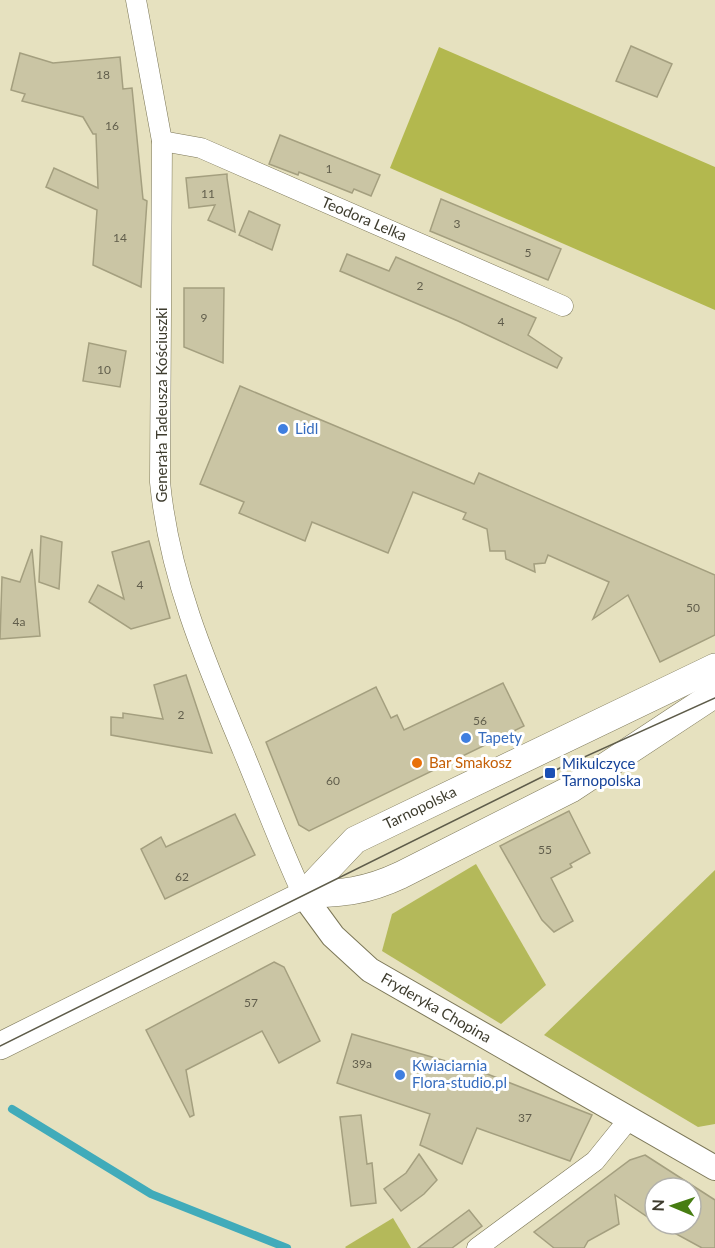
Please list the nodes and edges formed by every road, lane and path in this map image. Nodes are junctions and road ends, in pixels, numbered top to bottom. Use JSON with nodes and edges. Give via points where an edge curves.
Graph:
{"nodes":[{"id":1,"x":136,"y":0,"type":"edge"},
{"id":2,"x":162,"y":141,"type":"junction"},
{"id":3,"x":563,"y":306,"type":"dead end"},
{"id":4,"x":715,"y":667,"type":"edge"},
{"id":5,"x":715,"y":694,"type":"edge"},
{"id":6,"x":303,"y":895,"type":"junction"},
{"id":7,"x":0,"y":1046,"type":"edge"},
{"id":8,"x":629,"y":1119,"type":"junction"},
{"id":9,"x":715,"y":1168,"type":"edge"},
{"id":10,"x":477,"y":1248,"type":"edge"}],
"edges":[{"from":1,"to":2,"type":"street","name":"Generała Tadeusza Kościuszki"},
{"from":2,"to":3,"type":"street","name":"Teodora Lelka","via":[[201,148]]},
{"from":2,"to":6,"type":"street","name":"Generała Tadeusza Kościuszki","via":[[160,482],[164,524],[174,571],[210,673]]},
{"from":4,"to":6,"type":"main road","name":"Tarnopolska","via":[[355,840]]},
{"from":5,"to":6,"type":"main road","name":"Tarnopolska","via":[[571,789],[401,875],[353,893]]},
{"from":6,"to":7,"type":"main road","name":"Tarnopolska"},
{"from":6,"to":8,"type":"street","name":"Fryderyka Chopina","via":[[333,936],[370,970]]},
{"from":8,"to":9,"type":"street","name":"Fryderyka Chopina"},
{"from":8,"to":10,"type":"street","via":[[595,1161]]}]}
